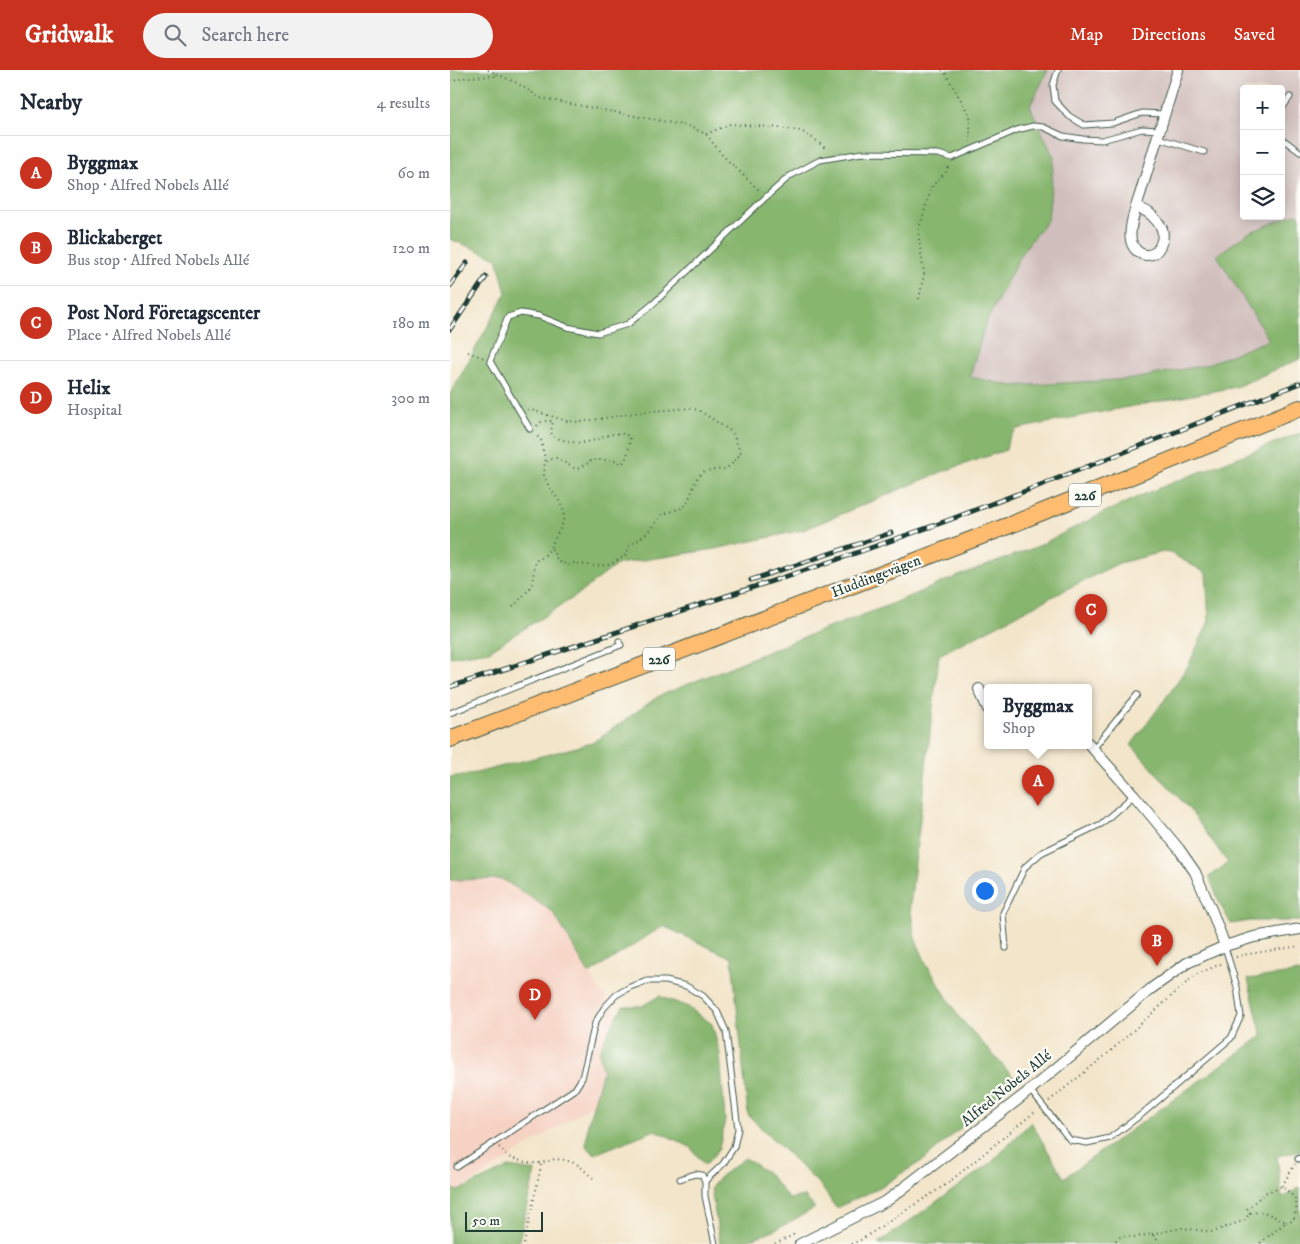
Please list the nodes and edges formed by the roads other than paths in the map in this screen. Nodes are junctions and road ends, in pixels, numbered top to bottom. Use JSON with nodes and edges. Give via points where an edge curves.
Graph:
{"nodes":[{"id":1,"x":1058,"y":70,"type":"edge"},
{"id":2,"x":1178,"y":70,"type":"edge"},
{"id":3,"x":1290,"y":97,"type":"dead end"},
{"id":4,"x":1285,"y":104,"type":"edge"},
{"id":5,"x":1165,"y":114,"type":"junction"},
{"id":6,"x":1158,"y":134,"type":"junction"},
{"id":7,"x":1285,"y":141,"type":"edge"},
{"id":8,"x":1204,"y":152,"type":"dead end"},
{"id":9,"x":1300,"y":152,"type":"edge"},
{"id":10,"x":1137,"y":207,"type":"junction"},
{"id":11,"x":484,"y":358,"type":"road end"},
{"id":12,"x":490,"y":361,"type":"junction"},
{"id":13,"x":1300,"y":408,"type":"edge"},
{"id":14,"x":532,"y":430,"type":"road end"},
{"id":15,"x":619,"y":641,"type":"dead end"},
{"id":16,"x":979,"y":689,"type":"dead end"},
{"id":17,"x":1137,"y":695,"type":"dead end"},
{"id":18,"x":984,"y":700,"type":"edge"},
{"id":19,"x":450,"y":713,"type":"edge"},
{"id":20,"x":450,"y":739,"type":"edge"},
{"id":21,"x":1092,"y":744,"type":"edge"},
{"id":22,"x":1092,"y":748,"type":"edge"},
{"id":23,"x":1134,"y":795,"type":"junction"},
{"id":24,"x":1300,"y":929,"type":"edge"},
{"id":25,"x":1225,"y":946,"type":"junction"},
{"id":26,"x":1006,"y":948,"type":"dead end"},
{"id":27,"x":1030,"y":1090,"type":"junction"},
{"id":28,"x":456,"y":1167,"type":"dead end"},
{"id":29,"x":680,"y":1179,"type":"dead end"},
{"id":30,"x":705,"y":1181,"type":"junction"},
{"id":31,"x":715,"y":1244,"type":"edge"},
{"id":32,"x":800,"y":1244,"type":"edge"}],
"edges":[{"from":1,"to":5,"type":"lane","via":[[1053,85],[1055,101],[1069,116],[1084,125],[1113,123],[1142,113]]},
{"from":2,"to":5,"type":"street"},
{"from":3,"to":4,"type":"lane"},
{"from":5,"to":6,"type":"street"},
{"from":6,"to":8,"type":"lane"},
{"from":6,"to":10,"type":"street"},
{"from":6,"to":12,"type":"lane","via":[[1142,130],[1102,140],[1083,139],[1033,126],[952,158],[938,154],[862,153],[820,160],[790,176],[628,324],[598,333],[567,328],[539,316],[521,313],[508,317]]},
{"from":7,"to":9,"type":"lane"},
{"from":10,"to":10,"type":"street","via":[[1131,240],[1140,253],[1146,256],[1154,254],[1162,241],[1162,231],[1150,213]]},
{"from":11,"to":12,"type":"lane"},
{"from":12,"to":14,"type":"lane"},
{"from":13,"to":20,"type":"main road","name":"Huddingevägen","number":"226","via":[[1010,525]]},
{"from":15,"to":19,"type":"lane","via":[[621,645]]},
{"from":16,"to":18,"type":"street"},
{"from":17,"to":21,"type":"lane"},
{"from":22,"to":23,"type":"street"},
{"from":23,"to":25,"type":"street","via":[[1194,872]]},
{"from":23,"to":26,"type":"lane","via":[[1101,824],[1041,853],[1025,867],[1003,913]]},
{"from":24,"to":25,"type":"street","name":"Alfred Nobels Allé"},
{"from":25,"to":27,"type":"street","name":"Alfred Nobels Allé","via":[[1187,963],[1152,988]]},
{"from":25,"to":27,"type":"lane","via":[[1241,1016],[1231,1038],[1110,1138],[1087,1143],[1070,1140]]},
{"from":27,"to":32,"type":"street","name":"Alfred Nobels Allé","via":[[888,1200]]},
{"from":28,"to":30,"type":"lane","via":[[575,1089],[582,1078],[595,1023],[616,995],[648,981],[666,982],[686,986],[703,996],[717,1011],[726,1031],[738,1129],[734,1147],[723,1164]]},
{"from":29,"to":30,"type":"lane","via":[[695,1174],[702,1175]]},
{"from":30,"to":31,"type":"lane"}]}
